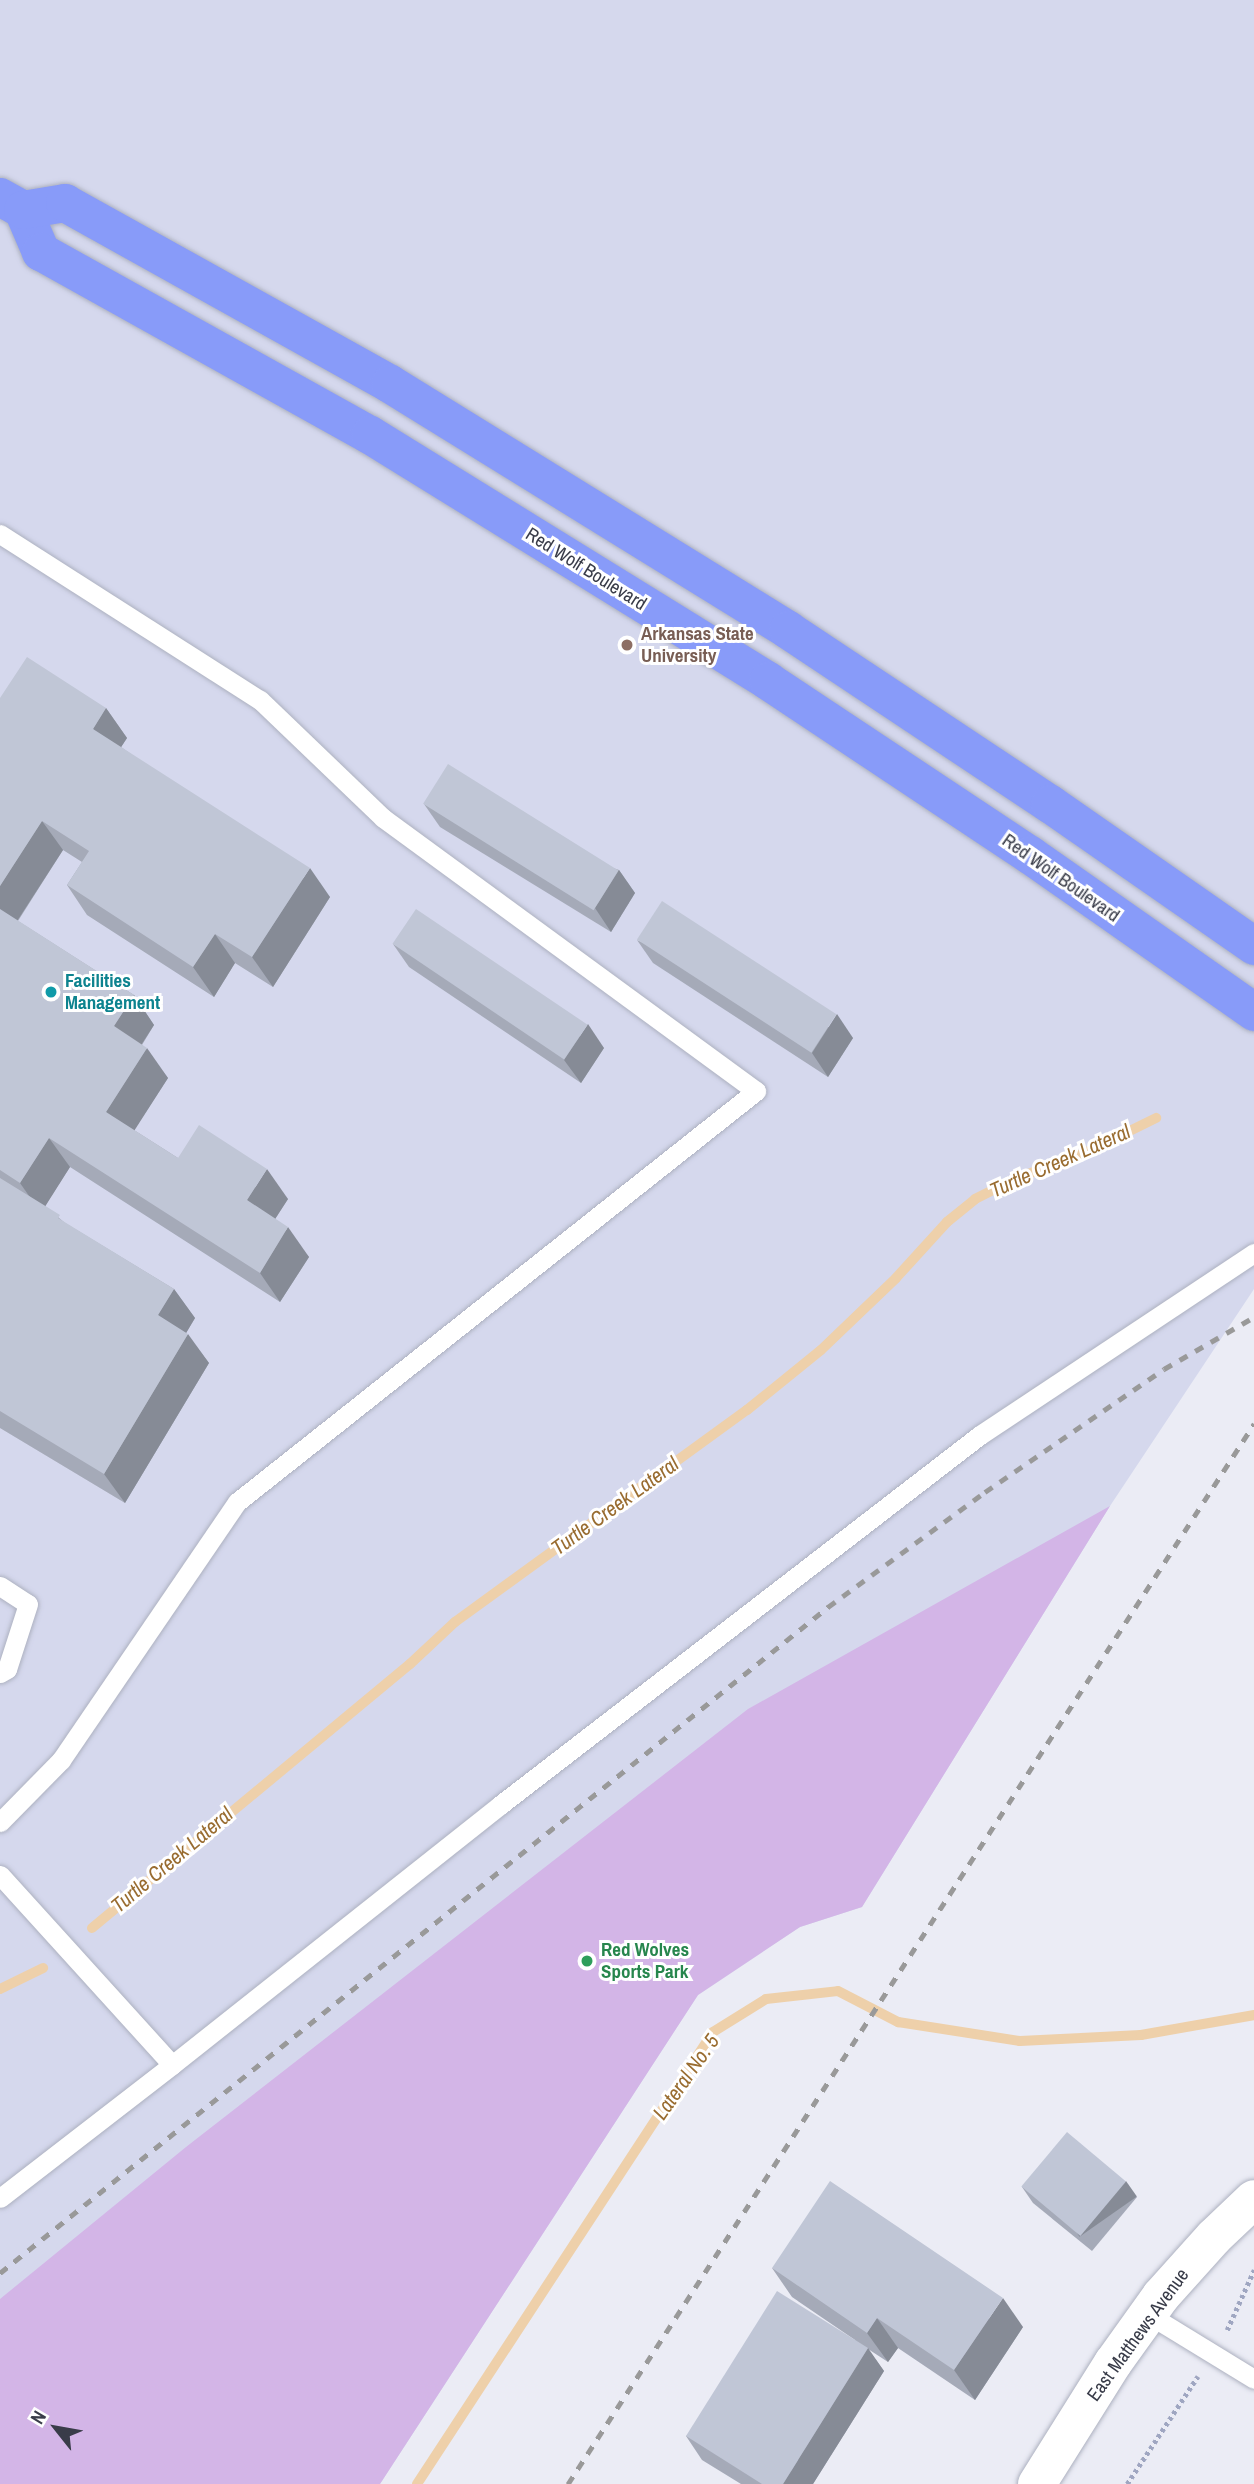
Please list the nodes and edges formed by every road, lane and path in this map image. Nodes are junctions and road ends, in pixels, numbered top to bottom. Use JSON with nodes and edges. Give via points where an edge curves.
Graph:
{"nodes":[{"id":1,"x":11,"y":203,"type":"edge"},
{"id":2,"x":0,"y":534,"type":"edge"},
{"id":3,"x":1254,"y":946,"type":"edge"},
{"id":4,"x":1254,"y":1012,"type":"edge"},
{"id":5,"x":1254,"y":1253,"type":"edge"},
{"id":6,"x":0,"y":1586,"type":"edge"},
{"id":7,"x":0,"y":1673,"type":"edge"},
{"id":8,"x":0,"y":1822,"type":"edge"},
{"id":9,"x":0,"y":1875,"type":"edge"},
{"id":10,"x":172,"y":2065,"type":"junction"},
{"id":11,"x":0,"y":2198,"type":"edge"},
{"id":12,"x":1254,"y":2199,"type":"edge"},
{"id":13,"x":1148,"y":2314,"type":"junction"},
{"id":14,"x":1254,"y":2379,"type":"edge"},
{"id":15,"x":1037,"y":2484,"type":"edge"}],
"edges":[{"from":1,"to":3,"type":"highway","name":"Red Wolf Boulevard","via":[[65,203],[390,384],[788,630]]},
{"from":1,"to":4,"type":"highway","name":"Red Wolf Boulevard","via":[[41,252],[370,435],[768,681],[1030,855]]},
{"from":2,"to":8,"type":"lane","via":[[260,700],[383,818],[757,1091],[237,1502],[61,1760]]},
{"from":5,"to":10,"type":"lane","via":[[980,1435]]},
{"from":6,"to":7,"type":"lane","via":[[28,1604],[6,1669]]},
{"from":9,"to":10,"type":"lane"},
{"from":10,"to":11,"type":"lane"},
{"from":12,"to":13,"type":"street","name":"East Matthews Avenue","via":[[1214,2237]]},
{"from":13,"to":14,"type":"lane"},
{"from":13,"to":15,"type":"street","name":"East Matthews Avenue"}]}
